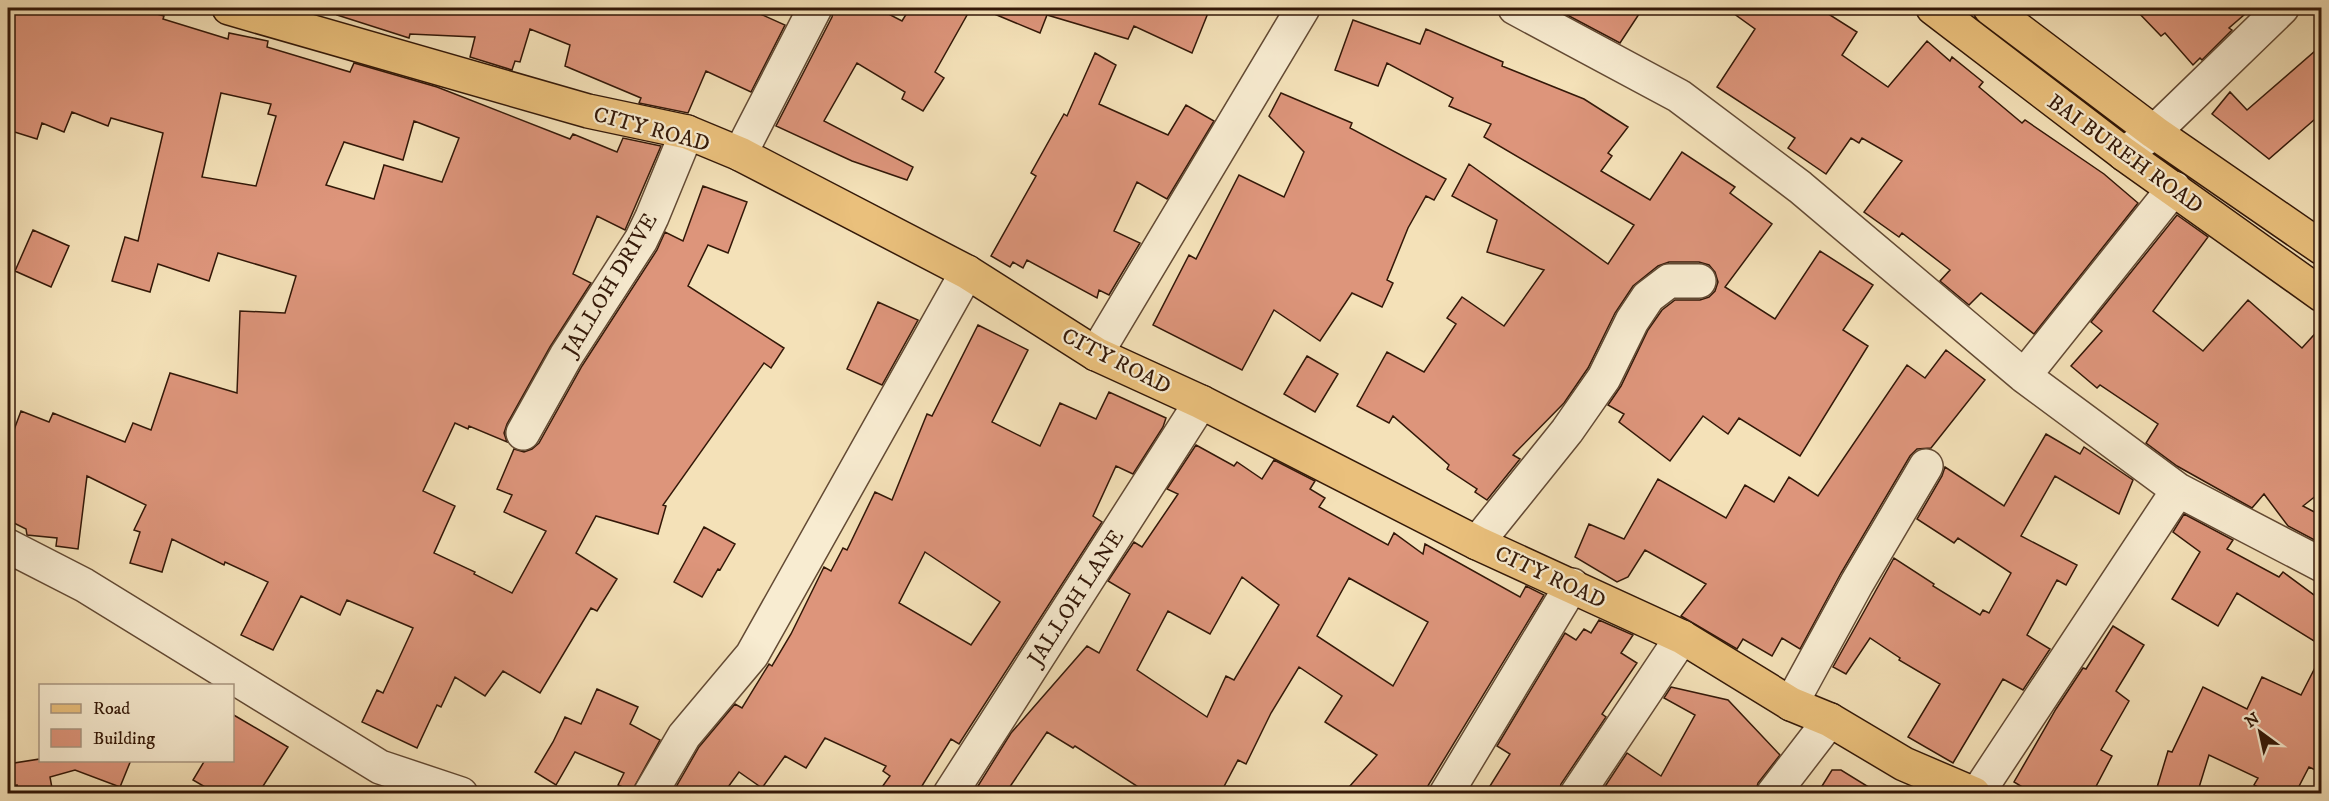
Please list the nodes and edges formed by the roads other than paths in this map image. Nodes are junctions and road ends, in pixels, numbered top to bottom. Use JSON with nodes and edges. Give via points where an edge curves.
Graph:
{"nodes":[{"id":1,"x":229,"y":8,"type":"edge"},
{"id":2,"x":815,"y":8,"type":"edge"},
{"id":3,"x":1302,"y":8,"type":"edge"},
{"id":4,"x":1515,"y":8,"type":"edge"},
{"id":5,"x":1933,"y":8,"type":"edge"},
{"id":6,"x":1990,"y":8,"type":"edge"},
{"id":7,"x":2282,"y":8,"type":"edge"},
{"id":8,"x":687,"y":132,"type":"junction"},
{"id":9,"x":2154,"y":132,"type":"junction"},
{"id":10,"x":740,"y":154,"type":"junction"},
{"id":11,"x":2124,"y":154,"type":"junction"},
{"id":12,"x":2174,"y":189,"type":"junction"},
{"id":13,"x":2322,"y":248,"type":"edge"},
{"id":14,"x":967,"y":272,"type":"junction"},
{"id":15,"x":1699,"y":281,"type":"dead end"},
{"id":16,"x":2322,"y":295,"type":"edge"},
{"id":17,"x":1096,"y":354,"type":"junction"},
{"id":18,"x":2024,"y":376,"type":"junction"},
{"id":19,"x":1201,"y":402,"type":"junction"},
{"id":20,"x":523,"y":433,"type":"dead end"},
{"id":21,"x":1926,"y":466,"type":"dead end"},
{"id":22,"x":2178,"y":490,"type":"junction"},
{"id":23,"x":1477,"y":543,"type":"junction"},
{"id":24,"x":8,"y":546,"type":"edge"},
{"id":25,"x":2322,"y":565,"type":"edge"},
{"id":26,"x":1572,"y":585,"type":"junction"},
{"id":27,"x":1682,"y":637,"type":"junction"},
{"id":28,"x":1791,"y":704,"type":"junction"},
{"id":29,"x":1830,"y":720,"type":"junction"},
{"id":30,"x":461,"y":794,"type":"edge"},
{"id":31,"x":650,"y":794,"type":"edge"},
{"id":32,"x":950,"y":794,"type":"edge"},
{"id":33,"x":1446,"y":794,"type":"edge"},
{"id":34,"x":1577,"y":794,"type":"edge"},
{"id":35,"x":1773,"y":794,"type":"edge"},
{"id":36,"x":1975,"y":794,"type":"edge"}],
"edges":[{"from":1,"to":8,"type":"main road","name":"CITY ROAD","via":[[588,111]]},
{"from":2,"to":10,"type":"street"},
{"from":3,"to":17,"type":"street"},
{"from":4,"to":18,"type":"street","via":[[1679,96],[1800,187]]},
{"from":5,"to":11,"type":"main road","name":"BAI BUREH ROAD"},
{"from":6,"to":9,"type":"main road","name":"BAI BUREH ROAD"},
{"from":7,"to":9,"type":"street"},
{"from":8,"to":10,"type":"main road","name":"CITY ROAD"},
{"from":8,"to":20,"type":"street","name":"JALLOH DRIVE","via":[[641,240],[566,356]]},
{"from":9,"to":11,"type":"street"},
{"from":9,"to":13,"type":"main road","name":"BAI BUREH ROAD"},
{"from":10,"to":14,"type":"main road","name":"CITY ROAD"},
{"from":11,"to":12,"type":"main road","name":"BAI BUREH ROAD"},
{"from":12,"to":16,"type":"main road","name":"BAI BUREH ROAD"},
{"from":12,"to":18,"type":"street"},
{"from":14,"to":17,"type":"main road","name":"CITY ROAD"},
{"from":14,"to":31,"type":"street","via":[[752,654],[684,736]]},
{"from":15,"to":23,"type":"street","via":[[1669,281],[1648,297],[1604,378],[1567,431]]},
{"from":17,"to":19,"type":"main road","name":"CITY ROAD"},
{"from":18,"to":22,"type":"street"},
{"from":19,"to":23,"type":"main road","name":"CITY ROAD"},
{"from":19,"to":32,"type":"street","name":"JALLOH LANE"},
{"from":21,"to":28,"type":"street"},
{"from":22,"to":25,"type":"street"},
{"from":22,"to":36,"type":"street"},
{"from":23,"to":26,"type":"main road","name":"CITY ROAD"},
{"from":24,"to":30,"type":"street","via":[[84,585],[380,767]]},
{"from":26,"to":27,"type":"main road","name":"CITY ROAD"},
{"from":26,"to":33,"type":"street"},
{"from":27,"to":28,"type":"main road","name":"CITY ROAD"},
{"from":27,"to":34,"type":"street"},
{"from":28,"to":29,"type":"main road","name":"CITY ROAD"},
{"from":29,"to":35,"type":"street"},
{"from":29,"to":36,"type":"main road","name":"CITY ROAD","via":[[1904,764]]}]}
